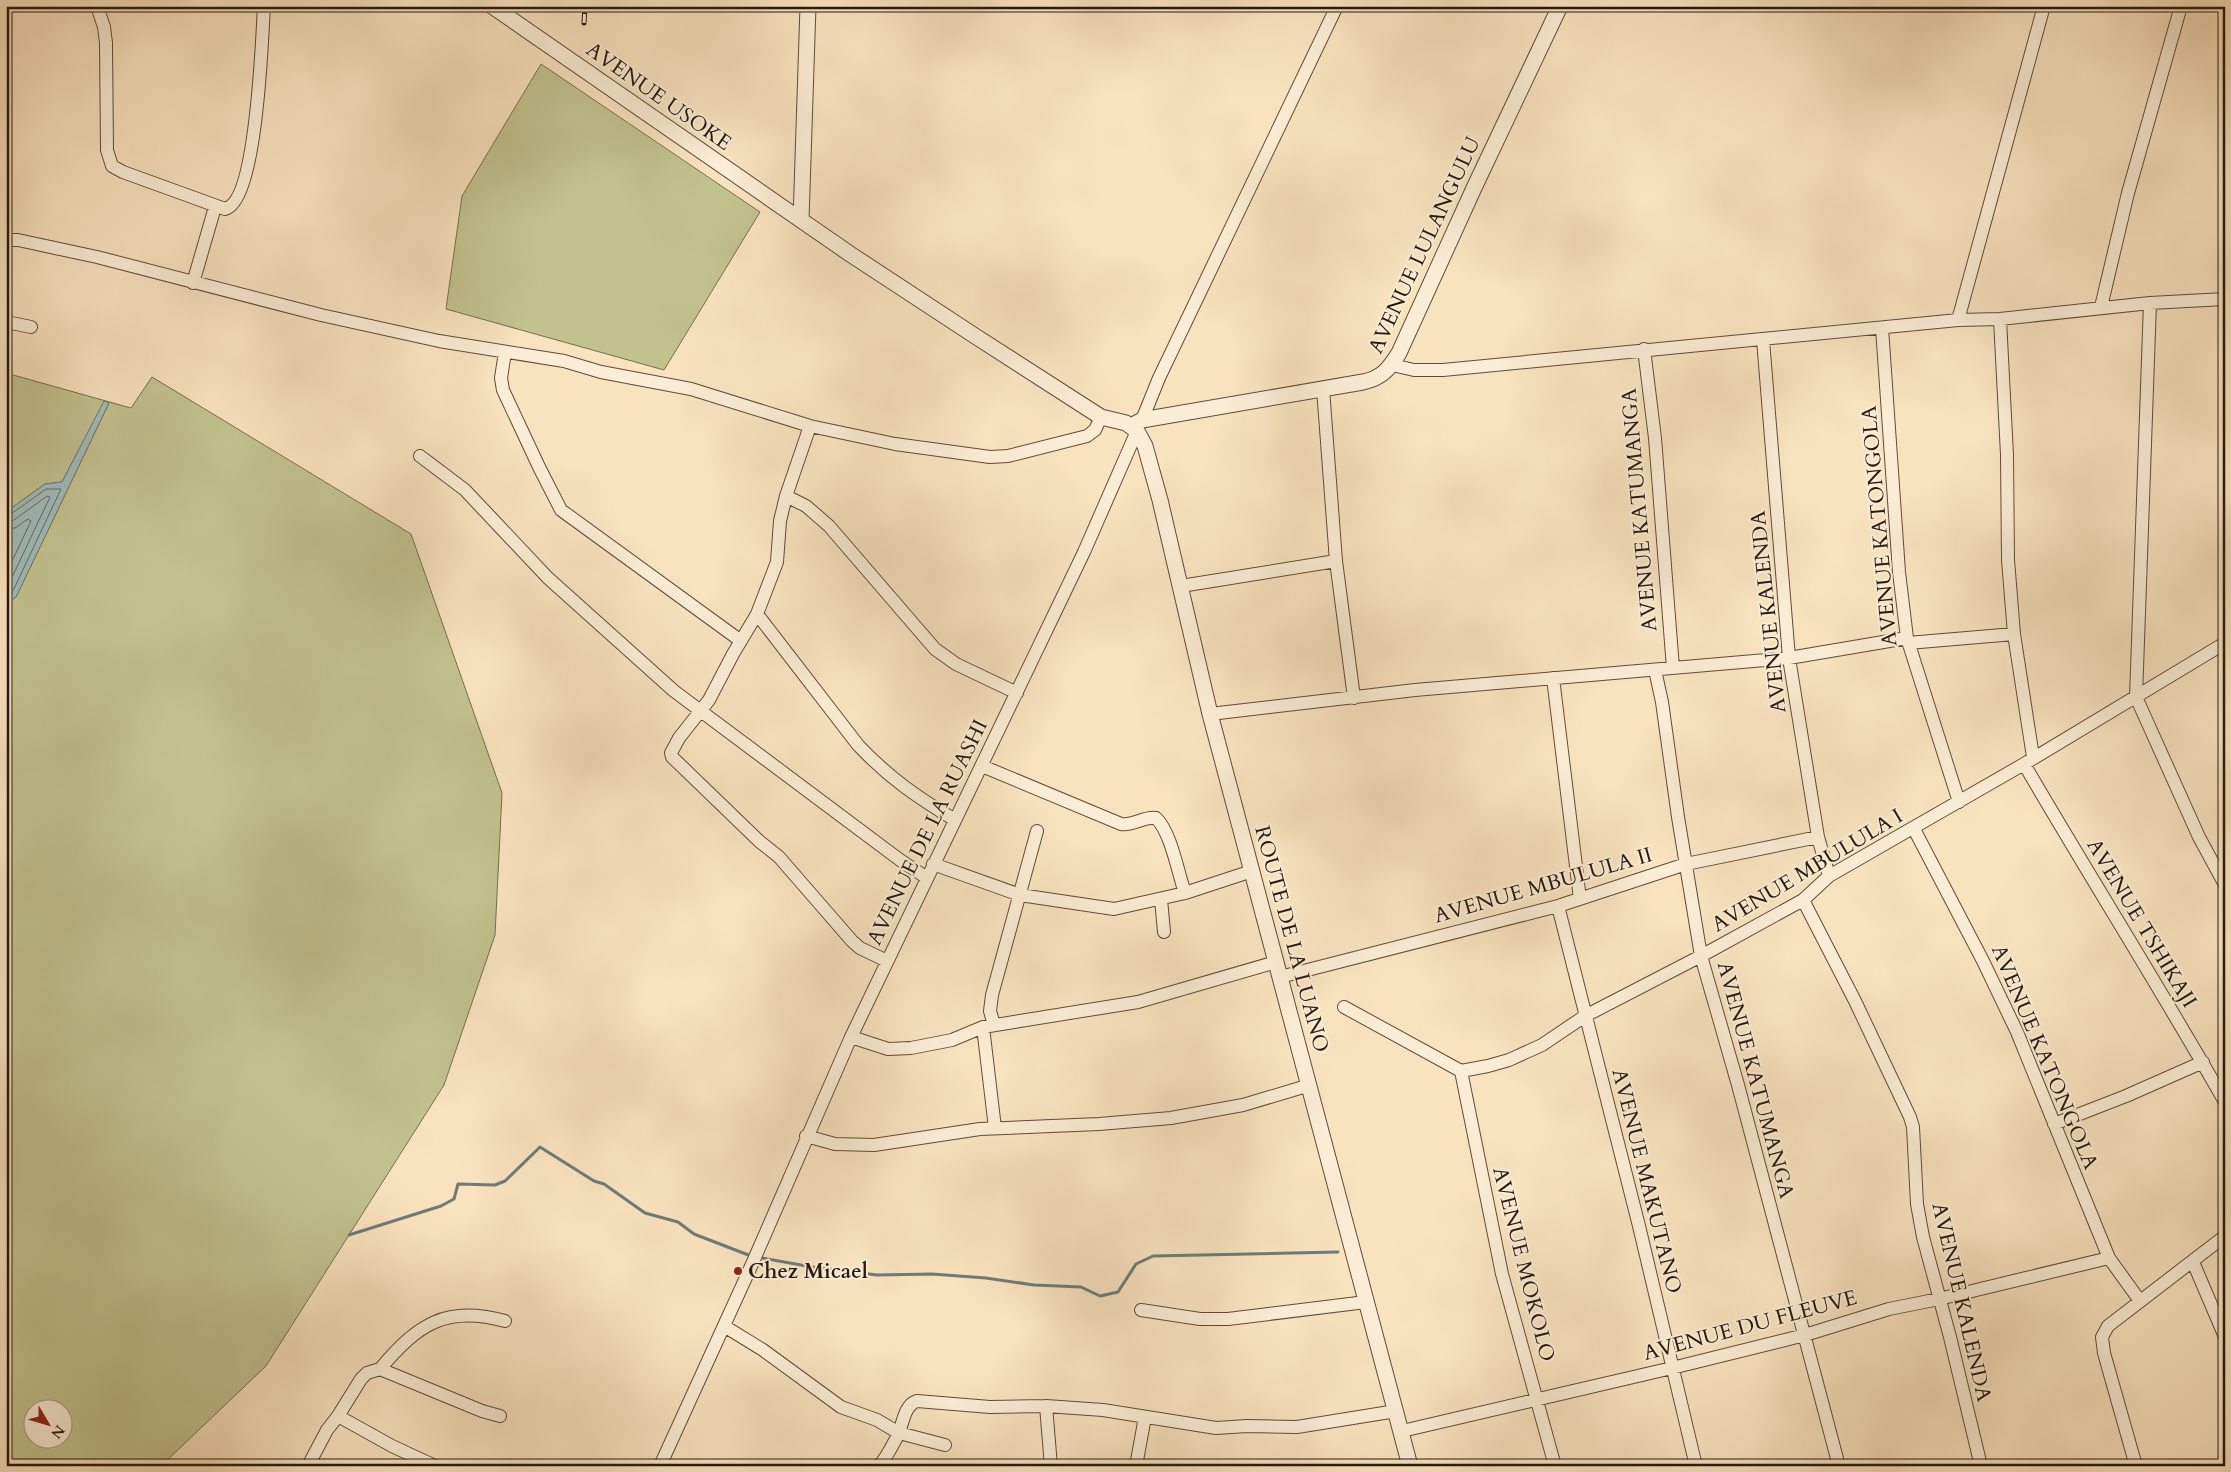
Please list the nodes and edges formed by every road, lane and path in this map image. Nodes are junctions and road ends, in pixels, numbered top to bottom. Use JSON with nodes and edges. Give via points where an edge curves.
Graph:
{"nodes":[{"id":1,"x":97,"y":6,"type":"edge"},
{"id":2,"x":264,"y":6,"type":"edge"},
{"id":3,"x":492,"y":6,"type":"edge"},
{"id":4,"x":808,"y":6,"type":"edge"},
{"id":5,"x":1337,"y":6,"type":"edge"},
{"id":6,"x":1560,"y":6,"type":"edge"},
{"id":7,"x":2044,"y":6,"type":"edge"},
{"id":8,"x":2181,"y":6,"type":"edge"},
{"id":9,"x":215,"y":207,"type":"junction"},
{"id":10,"x":801,"y":220,"type":"junction"},
{"id":11,"x":6,"y":232,"type":"edge"},
{"id":12,"x":12,"y":240,"type":"edge"},
{"id":13,"x":193,"y":283,"type":"junction"},
{"id":14,"x":2225,"y":300,"type":"edge"},
{"id":15,"x":2150,"y":303,"type":"junction"},
{"id":16,"x":2101,"y":308,"type":"junction"},
{"id":17,"x":2000,"y":319,"type":"junction"},
{"id":18,"x":1958,"y":320,"type":"junction"},
{"id":19,"x":6,"y":322,"type":"edge"},
{"id":20,"x":31,"y":327,"type":"dead end"},
{"id":21,"x":1882,"y":328,"type":"junction"},
{"id":22,"x":1763,"y":340,"type":"junction"},
{"id":23,"x":1644,"y":349,"type":"junction"},
{"id":24,"x":505,"y":352,"type":"junction"},
{"id":25,"x":1392,"y":365,"type":"junction"},
{"id":26,"x":1323,"y":389,"type":"junction"},
{"id":27,"x":1101,"y":417,"type":"junction"},
{"id":28,"x":810,"y":426,"type":"junction"},
{"id":29,"x":1137,"y":426,"type":"junction"},
{"id":30,"x":420,"y":456,"type":"dead end"},
{"id":31,"x":786,"y":496,"type":"junction"},
{"id":32,"x":1336,"y":561,"type":"junction"},
{"id":33,"x":1181,"y":586,"type":"junction"},
{"id":34,"x":758,"y":614,"type":"junction"},
{"id":35,"x":2014,"y":634,"type":"junction"},
{"id":36,"x":741,"y":641,"type":"junction"},
{"id":37,"x":1907,"y":641,"type":"junction"},
{"id":38,"x":2225,"y":642,"type":"edge"},
{"id":39,"x":1789,"y":658,"type":"junction"},
{"id":40,"x":1673,"y":668,"type":"junction"},
{"id":41,"x":1655,"y":670,"type":"junction"},
{"id":42,"x":1553,"y":678,"type":"junction"},
{"id":43,"x":1017,"y":693,"type":"junction"},
{"id":44,"x":2136,"y":697,"type":"junction"},
{"id":45,"x":1354,"y":698,"type":"junction"},
{"id":46,"x":701,"y":711,"type":"junction"},
{"id":47,"x":1210,"y":714,"type":"junction"},
{"id":48,"x":2029,"y":761,"type":"junction"},
{"id":49,"x":982,"y":766,"type":"junction"},
{"id":50,"x":1959,"y":802,"type":"junction"},
{"id":51,"x":955,"y":820,"type":"junction"},
{"id":52,"x":1914,"y":829,"type":"junction"},
{"id":53,"x":1037,"y":831,"type":"dead end"},
{"id":54,"x":1818,"y":837,"type":"junction"},
{"id":55,"x":933,"y":864,"type":"junction"},
{"id":56,"x":1686,"y":864,"type":"junction"},
{"id":57,"x":1252,"y":871,"type":"junction"},
{"id":58,"x":1829,"y":876,"type":"junction"},
{"id":59,"x":927,"y":878,"type":"junction"},
{"id":60,"x":2225,"y":885,"type":"edge"},
{"id":61,"x":1185,"y":893,"type":"junction"},
{"id":62,"x":1020,"y":895,"type":"junction"},
{"id":63,"x":1160,"y":899,"type":"junction"},
{"id":64,"x":1580,"y":899,"type":"junction"},
{"id":65,"x":1803,"y":900,"type":"junction"},
{"id":66,"x":1558,"y":906,"type":"junction"},
{"id":67,"x":1164,"y":932,"type":"dead end"},
{"id":68,"x":1701,"y":956,"type":"junction"},
{"id":69,"x":887,"y":961,"type":"junction"},
{"id":70,"x":1278,"y":969,"type":"junction"},
{"id":71,"x":1344,"y":1007,"type":"dead end"},
{"id":72,"x":1586,"y":1016,"type":"junction"},
{"id":73,"x":988,"y":1026,"type":"junction"},
{"id":74,"x":851,"y":1036,"type":"junction"},
{"id":75,"x":2203,"y":1062,"type":"junction"},
{"id":76,"x":1461,"y":1070,"type":"junction"},
{"id":77,"x":1310,"y":1085,"type":"junction"},
{"id":78,"x":2225,"y":1102,"type":"edge"},
{"id":79,"x":2054,"y":1124,"type":"junction"},
{"id":80,"x":995,"y":1128,"type":"junction"},
{"id":81,"x":806,"y":1136,"type":"junction"},
{"id":82,"x":2225,"y":1236,"type":"edge"},
{"id":83,"x":2109,"y":1258,"type":"junction"},
{"id":84,"x":2193,"y":1262,"type":"junction"},
{"id":85,"x":1939,"y":1299,"type":"junction"},
{"id":86,"x":2140,"y":1301,"type":"junction"},
{"id":87,"x":1366,"y":1302,"type":"junction"},
{"id":88,"x":1141,"y":1310,"type":"dead end"},
{"id":89,"x":505,"y":1321,"type":"dead end"},
{"id":90,"x":724,"y":1326,"type":"junction"},
{"id":91,"x":1805,"y":1335,"type":"junction"},
{"id":92,"x":2225,"y":1337,"type":"edge"},
{"id":93,"x":1672,"y":1368,"type":"junction"},
{"id":94,"x":380,"y":1369,"type":"junction"},
{"id":95,"x":1538,"y":1400,"type":"junction"},
{"id":96,"x":1046,"y":1406,"type":"junction"},
{"id":97,"x":1396,"y":1411,"type":"junction"},
{"id":98,"x":338,"y":1416,"type":"junction"},
{"id":99,"x":500,"y":1416,"type":"dead end"},
{"id":100,"x":1145,"y":1417,"type":"junction"},
{"id":101,"x":1402,"y":1431,"type":"junction"},
{"id":102,"x":899,"y":1432,"type":"junction"},
{"id":103,"x":945,"y":1444,"type":"dead end"},
{"id":104,"x":308,"y":1466,"type":"edge"},
{"id":105,"x":435,"y":1466,"type":"edge"},
{"id":106,"x":660,"y":1466,"type":"edge"},
{"id":107,"x":879,"y":1466,"type":"edge"},
{"id":108,"x":1051,"y":1466,"type":"edge"},
{"id":109,"x":1136,"y":1466,"type":"edge"},
{"id":110,"x":1410,"y":1466,"type":"edge"},
{"id":111,"x":1555,"y":1466,"type":"edge"},
{"id":112,"x":1696,"y":1466,"type":"edge"},
{"id":113,"x":1839,"y":1466,"type":"edge"},
{"id":114,"x":1981,"y":1466,"type":"edge"},
{"id":115,"x":2136,"y":1466,"type":"edge"}],
"edges":[{"from":1,"to":9,"type":"street","via":[[105,35],[107,150],[112,166]]},
{"from":2,"to":9,"type":"street","via":[[260,90],[244,177],[232,206],[225,209]]},
{"from":3,"to":10,"type":"street","name":"AVENUE USOKE"},
{"from":4,"to":10,"type":"street"},
{"from":5,"to":29,"type":"street","name":"AVENUE DE LA RUASHI"},
{"from":6,"to":25,"type":"street","name":"AVENUE LULANGULU"},
{"from":7,"to":18,"type":"street"},
{"from":8,"to":16,"type":"street","via":[[2128,193]]},
{"from":9,"to":13,"type":"street"},
{"from":10,"to":27,"type":"street","name":"AVENUE USOKE"},
{"from":11,"to":12,"type":"street"},
{"from":12,"to":13,"type":"street","via":[[97,257]]},
{"from":13,"to":24,"type":"street","via":[[439,341]]},
{"from":14,"to":15,"type":"street"},
{"from":15,"to":16,"type":"street"},
{"from":15,"to":44,"type":"street"},
{"from":16,"to":17,"type":"street"},
{"from":17,"to":18,"type":"street"},
{"from":17,"to":35,"type":"street","via":[[2008,560]]},
{"from":18,"to":21,"type":"street"},
{"from":19,"to":20,"type":"street"},
{"from":21,"to":22,"type":"street"},
{"from":21,"to":37,"type":"street","name":"AVENUE KATONGOLA"},
{"from":22,"to":23,"type":"street"},
{"from":22,"to":39,"type":"street","name":"AVENUE KALENDA"},
{"from":23,"to":25,"type":"street","via":[[1443,370],[1414,370]]},
{"from":23,"to":40,"type":"street","name":"AVENUE KATUMANGA","via":[[1655,438]]},
{"from":24,"to":28,"type":"street","via":[[564,361],[601,372],[691,389]]},
{"from":24,"to":36,"type":"street","via":[[501,378],[503,390],[562,510]]},
{"from":25,"to":26,"type":"street","name":"AVENUE LULANGULU","via":[[1372,380]]},
{"from":26,"to":29,"type":"street","name":"AVENUE LULANGULU"},
{"from":26,"to":32,"type":"street"},
{"from":27,"to":28,"type":"street","via":[[1095,430],[1087,436],[1008,456],[990,457],[895,444]]},
{"from":27,"to":29,"type":"street","name":"AVENUE USOKE"},
{"from":28,"to":31,"type":"street"},
{"from":29,"to":33,"type":"street","name":"ROUTE DE LA LUANO","via":[[1148,455]]},
{"from":29,"to":43,"type":"street","name":"AVENUE DE LA RUASHI","via":[[1084,552]]},
{"from":30,"to":46,"type":"street","via":[[465,490],[548,578],[655,675]]},
{"from":31,"to":34,"type":"street","via":[[780,521],[777,562]]},
{"from":31,"to":43,"type":"street","via":[[806,506],[829,526],[936,649],[956,664]]},
{"from":32,"to":33,"type":"street"},
{"from":32,"to":45,"type":"street"},
{"from":33,"to":47,"type":"street","name":"ROUTE DE LA LUANO"},
{"from":34,"to":36,"type":"street"},
{"from":34,"to":51,"type":"street","via":[[876,764],[894,780]]},
{"from":35,"to":37,"type":"street"},
{"from":35,"to":48,"type":"street"},
{"from":36,"to":46,"type":"street"},
{"from":37,"to":39,"type":"street"},
{"from":37,"to":50,"type":"street","name":"AVENUE KATONGOLA"},
{"from":38,"to":44,"type":"street","name":"AVENUE MBULULA I"},
{"from":39,"to":40,"type":"street"},
{"from":39,"to":54,"type":"street","name":"AVENUE KALENDA"},
{"from":40,"to":41,"type":"street"},
{"from":41,"to":42,"type":"street"},
{"from":41,"to":56,"type":"street","name":"AVENUE KATUMANGA"},
{"from":42,"to":45,"type":"street"},
{"from":42,"to":64,"type":"street"},
{"from":43,"to":49,"type":"street","name":"AVENUE DE LA RUASHI"},
{"from":44,"to":48,"type":"street","name":"AVENUE MBULULA I"},
{"from":44,"to":60,"type":"street","via":[[2199,837]]},
{"from":45,"to":47,"type":"street"},
{"from":46,"to":59,"type":"street"},
{"from":46,"to":69,"type":"street","via":[[672,749],[672,758],[779,857],[852,942]]},
{"from":47,"to":57,"type":"street","name":"ROUTE DE LA LUANO"},
{"from":48,"to":50,"type":"street","name":"AVENUE MBULULA I"},
{"from":48,"to":75,"type":"street","name":"AVENUE TSHIKAJI","via":[[2148,974]]},
{"from":49,"to":51,"type":"street","name":"AVENUE DE LA RUASHI"},
{"from":49,"to":61,"type":"street","via":[[1121,824],[1156,818],[1162,826]]},
{"from":50,"to":52,"type":"street","name":"AVENUE MBULULA I"},
{"from":51,"to":55,"type":"street","name":"AVENUE DE LA RUASHI"},
{"from":52,"to":58,"type":"street","name":"AVENUE MBULULA I"},
{"from":52,"to":79,"type":"street","name":"AVENUE KATONGOLA","via":[[1996,987]]},
{"from":53,"to":62,"type":"street"},
{"from":54,"to":56,"type":"street","name":"AVENUE MBULULA II"},
{"from":54,"to":58,"type":"street","name":"AVENUE KALENDA"},
{"from":55,"to":59,"type":"street","name":"AVENUE DE LA RUASHI"},
{"from":55,"to":62,"type":"street"},
{"from":56,"to":64,"type":"street","name":"AVENUE MBULULA II"},
{"from":56,"to":68,"type":"street","name":"AVENUE KATUMANGA"},
{"from":57,"to":61,"type":"street"},
{"from":57,"to":70,"type":"street","name":"ROUTE DE LA LUANO"},
{"from":58,"to":65,"type":"street","name":"AVENUE MBULULA I"},
{"from":59,"to":69,"type":"street","name":"AVENUE DE LA RUASHI"},
{"from":61,"to":63,"type":"street"},
{"from":62,"to":63,"type":"street","via":[[1114,909]]},
{"from":62,"to":73,"type":"street","via":[[992,995]]},
{"from":63,"to":67,"type":"street"},
{"from":64,"to":66,"type":"street","name":"AVENUE MBULULA II"},
{"from":65,"to":68,"type":"street","name":"AVENUE MBULULA I"},
{"from":65,"to":85,"type":"street","name":"AVENUE KALENDA","via":[[1910,1117],[1922,1237]]},
{"from":66,"to":70,"type":"street","name":"AVENUE MBULULA II"},
{"from":66,"to":72,"type":"street","name":"AVENUE MAKUTANO"},
{"from":68,"to":72,"type":"street","name":"AVENUE MBULULA I"},
{"from":68,"to":91,"type":"street","name":"AVENUE KATUMANGA"},
{"from":69,"to":74,"type":"street","name":"AVENUE DE LA RUASHI"},
{"from":70,"to":73,"type":"street","name":"AVENUE MBULULA II","via":[[1138,1002]]},
{"from":70,"to":77,"type":"street","name":"ROUTE DE LA LUANO"},
{"from":71,"to":76,"type":"street"},
{"from":72,"to":76,"type":"street","name":"AVENUE MBULULA I","via":[[1526,1053],[1488,1066]]},
{"from":72,"to":93,"type":"street","name":"AVENUE MAKUTANO"},
{"from":73,"to":74,"type":"street","name":"AVENUE MBULULA II","via":[[952,1040],[900,1050]]},
{"from":73,"to":80,"type":"street"},
{"from":74,"to":81,"type":"street","name":"AVENUE DE LA RUASHI"},
{"from":75,"to":78,"type":"street","name":"AVENUE TSHIKAJI"},
{"from":75,"to":79,"type":"street"},
{"from":76,"to":95,"type":"street","name":"AVENUE MOKOLO","via":[[1502,1274]]},
{"from":77,"to":80,"type":"street","via":[[1243,1105],[1171,1118]]},
{"from":77,"to":87,"type":"street","name":"ROUTE DE LA LUANO"},
{"from":79,"to":83,"type":"street","name":"AVENUE KATONGOLA"},
{"from":80,"to":81,"type":"street","via":[[868,1145],[835,1144]]},
{"from":81,"to":90,"type":"street","name":"AVENUE DE LA RUASHI"},
{"from":82,"to":84,"type":"street"},
{"from":83,"to":85,"type":"street","name":"AVENUE DU FLEUVE"},
{"from":83,"to":86,"type":"street","name":"AVENUE KATONGOLA"},
{"from":84,"to":86,"type":"street"},
{"from":84,"to":92,"type":"street"},
{"from":85,"to":91,"type":"street","name":"AVENUE DU FLEUVE","via":[[1888,1309]]},
{"from":85,"to":114,"type":"street","name":"AVENUE KALENDA"},
{"from":86,"to":115,"type":"street","via":[[2108,1326],[2102,1337]]},
{"from":87,"to":88,"type":"street","via":[[1200,1320]]},
{"from":87,"to":97,"type":"street","name":"ROUTE DE LA LUANO"},
{"from":89,"to":94,"type":"street","via":[[481,1314],[450,1317],[408,1338]]},
{"from":90,"to":102,"type":"street","via":[[763,1350],[840,1407]]},
{"from":90,"to":106,"type":"street","name":"AVENUE DE LA RUASHI"},
{"from":91,"to":93,"type":"street","name":"AVENUE DU FLEUVE"},
{"from":91,"to":113,"type":"street","name":"AVENUE KATUMANGA"},
{"from":93,"to":95,"type":"street","name":"AVENUE DU FLEUVE"},
{"from":93,"to":112,"type":"street","name":"AVENUE MAKUTANO"},
{"from":94,"to":98,"type":"street","via":[[361,1379]]},
{"from":94,"to":99,"type":"street"},
{"from":95,"to":101,"type":"street","name":"AVENUE DU FLEUVE"},
{"from":95,"to":111,"type":"street","name":"AVENUE MOKOLO"},
{"from":96,"to":100,"type":"street"},
{"from":96,"to":102,"type":"street","via":[[990,1407],[917,1401],[910,1405]]},
{"from":96,"to":108,"type":"street"},
{"from":97,"to":100,"type":"street","via":[[1276,1428],[1206,1427]]},
{"from":97,"to":101,"type":"street","name":"ROUTE DE LA LUANO"},
{"from":98,"to":104,"type":"street","via":[[323,1435]]},
{"from":98,"to":105,"type":"street"},
{"from":100,"to":109,"type":"street"},
{"from":101,"to":110,"type":"street","name":"ROUTE DE LA LUANO"},
{"from":102,"to":103,"type":"street"},
{"from":102,"to":107,"type":"street"}]}
